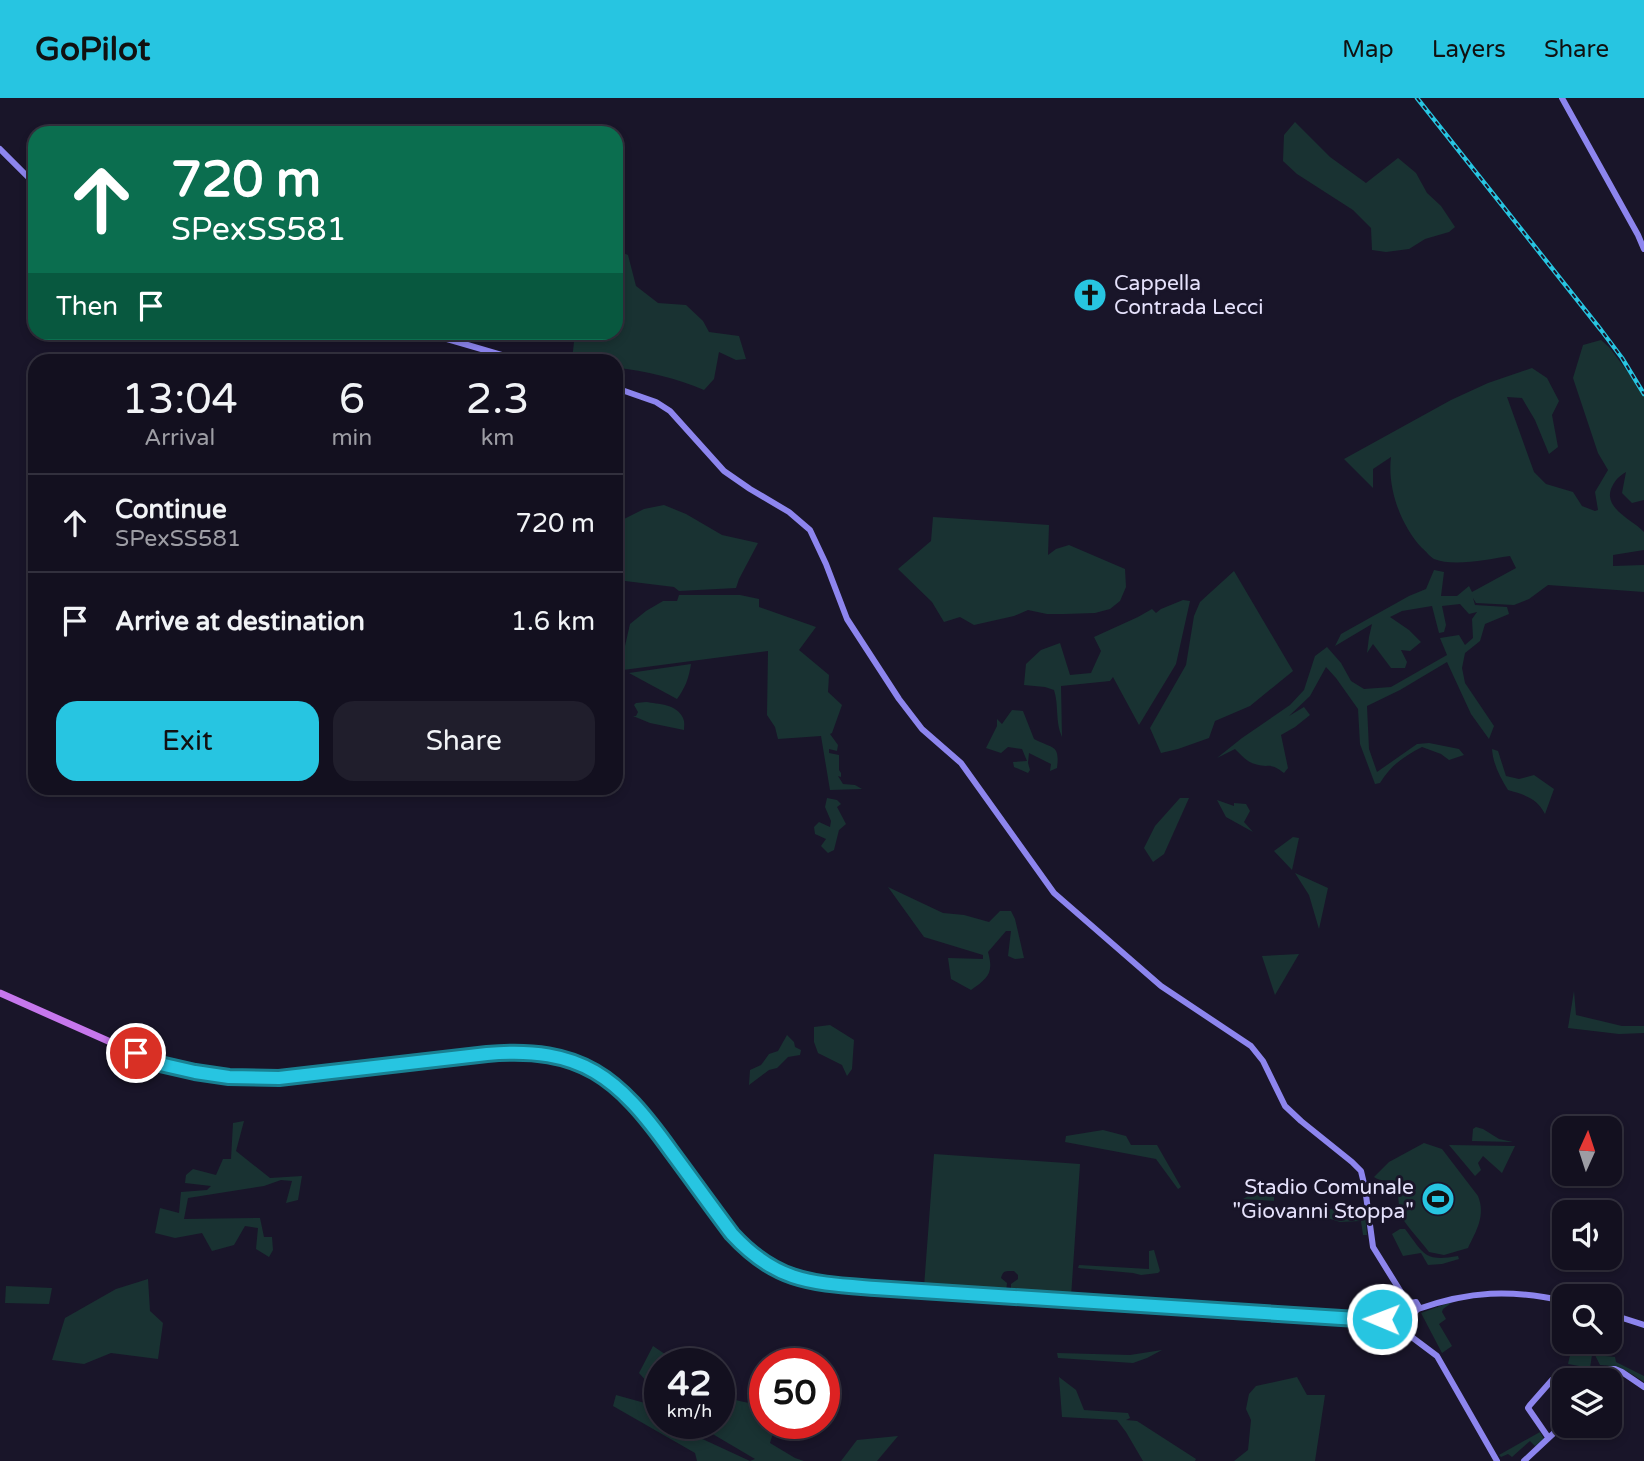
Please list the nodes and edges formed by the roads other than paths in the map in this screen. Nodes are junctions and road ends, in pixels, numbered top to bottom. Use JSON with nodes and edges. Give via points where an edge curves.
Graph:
{"nodes":[{"id":1,"x":1562,"y":98,"type":"edge"},
{"id":2,"x":0,"y":149,"type":"edge"},
{"id":3,"x":28,"y":177,"type":"edge"},
{"id":4,"x":1644,"y":249,"type":"edge"},
{"id":5,"x":450,"y":340,"type":"edge"},
{"id":6,"x":498,"y":354,"type":"edge"},
{"id":7,"x":623,"y":390,"type":"edge"},
{"id":8,"x":0,"y":993,"type":"edge"},
{"id":9,"x":1552,"y":1299,"type":"edge"},
{"id":10,"x":1413,"y":1306,"type":"junction"},
{"id":11,"x":1622,"y":1318,"type":"edge"},
{"id":12,"x":1387,"y":1319,"type":"junction"},
{"id":13,"x":1366,"y":1320,"type":"joint"},
{"id":14,"x":1644,"y":1325,"type":"edge"},
{"id":15,"x":1644,"y":1387,"type":"edge"},
{"id":16,"x":1552,"y":1434,"type":"edge"},
{"id":17,"x":1548,"y":1437,"type":"junction"},
{"id":18,"x":1497,"y":1461,"type":"edge"},
{"id":19,"x":1524,"y":1461,"type":"edge"}],
"edges":[{"from":1,"to":4,"type":"street"},
{"from":2,"to":3,"type":"street"},
{"from":5,"to":6,"type":"street"},
{"from":7,"to":10,"type":"street","via":[[670,411],[724,471],[810,530],[847,619],[899,699],[922,729],[961,763],[1054,893],[1161,986],[1251,1046],[1285,1106],[1361,1171],[1373,1247]]},
{"from":8,"to":13,"type":"main road","via":[[160,1064],[215,1075],[279,1078],[516,1051],[560,1057],[615,1084],[745,1248],[764,1264],[802,1280]]},
{"from":9,"to":10,"type":"street","via":[[1475,1294]]},
{"from":10,"to":12,"type":"street"},
{"from":11,"to":14,"type":"street"},
{"from":12,"to":13,"type":"street"},
{"from":12,"to":18,"type":"street","via":[[1437,1356]]},
{"from":15,"to":17,"type":"street","via":[[1615,1369],[1552,1380],[1528,1408]]},
{"from":16,"to":17,"type":"street"},
{"from":17,"to":19,"type":"street"}]}
